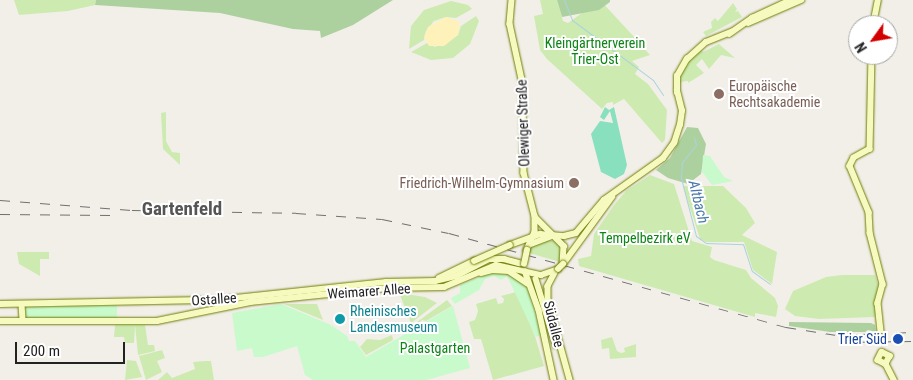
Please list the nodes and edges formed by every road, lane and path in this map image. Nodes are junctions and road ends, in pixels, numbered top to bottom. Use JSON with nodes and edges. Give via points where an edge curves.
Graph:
{"nodes":[{"id":1,"x":512,"y":0,"type":"edge"},
{"id":2,"x":790,"y":0,"type":"edge"},
{"id":3,"x":801,"y":0,"type":"edge"},
{"id":4,"x":878,"y":0,"type":"edge"},
{"id":5,"x":874,"y":15,"type":"edge"},
{"id":6,"x":748,"y":23,"type":"junction"},
{"id":7,"x":872,"y":65,"type":"edge"},
{"id":8,"x":614,"y":194,"type":"junction"},
{"id":9,"x":535,"y":216,"type":"junction"},
{"id":10,"x":554,"y":235,"type":"junction"},
{"id":11,"x":534,"y":236,"type":"junction"},
{"id":12,"x":528,"y":247,"type":"junction"},
{"id":13,"x":522,"y":264,"type":"junction"},
{"id":14,"x":563,"y":264,"type":"junction"},
{"id":15,"x":558,"y":269,"type":"junction"},
{"id":16,"x":525,"y":272,"type":"junction"},
{"id":17,"x":536,"y":280,"type":"dead end"},
{"id":18,"x":427,"y":281,"type":"junction"},
{"id":19,"x":459,"y":283,"type":"junction"},
{"id":20,"x":529,"y":284,"type":"junction"},
{"id":21,"x":0,"y":304,"type":"edge"},
{"id":22,"x":22,"y":305,"type":"junction"},
{"id":23,"x":0,"y":321,"type":"edge"},
{"id":24,"x":23,"y":321,"type":"junction"},
{"id":25,"x":881,"y":332,"type":"tunnel mouth"},
{"id":26,"x":558,"y":346,"type":"junction"},
{"id":27,"x":882,"y":349,"type":"tunnel mouth"},
{"id":28,"x":549,"y":350,"type":"junction"},
{"id":29,"x":563,"y":360,"type":"junction"},
{"id":30,"x":551,"y":362,"type":"junction"},
{"id":31,"x":554,"y":380,"type":"edge"},
{"id":32,"x":570,"y":380,"type":"edge"},
{"id":33,"x":894,"y":380,"type":"edge"}],
"edges":[{"from":1,"to":9,"type":"main road","name":"Olewiger Straße","via":[[510,24],[522,84],[524,173]]},
{"from":2,"to":6,"type":"main road"},
{"from":3,"to":6,"type":"main road"},
{"from":4,"to":5,"type":"main road"},
{"from":6,"to":8,"type":"main road","via":[[709,40],[680,68],[678,135],[668,153]]},
{"from":7,"to":25,"type":"main road","via":[[870,148],[851,160],[851,174],[862,191],[870,216],[870,233],[883,284],[878,303]]},
{"from":8,"to":10,"type":"main road","via":[[602,202],[576,233]]},
{"from":8,"to":14,"type":"main road"},
{"from":9,"to":10,"type":"main road"},
{"from":9,"to":11,"type":"main road"},
{"from":10,"to":11,"type":"main road"},
{"from":10,"to":12,"type":"main road"},
{"from":10,"to":14,"type":"main road","via":[[565,248]]},
{"from":11,"to":12,"type":"main road"},
{"from":11,"to":18,"type":"main road","bridge":true},
{"from":12,"to":13,"type":"main road","bridge":true},
{"from":13,"to":16,"type":"main road"},
{"from":13,"to":18,"type":"main road","name":"Ostallee","via":[[504,259],[489,260],[449,279]]},
{"from":14,"to":15,"type":"main road","bridge":true},
{"from":15,"to":16,"type":"main road","via":[[545,275]]},
{"from":15,"to":26,"type":"main road","name":"Südallee","via":[[549,281],[547,294]]},
{"from":16,"to":19,"type":"main road","name":"Weimarer Allee","via":[[496,265]]},
{"from":16,"to":20,"type":"main road"},
{"from":17,"to":26,"type":"main road"},
{"from":18,"to":22,"type":"main road","name":"Ostallee","via":[[211,300]]},
{"from":19,"to":20,"type":"main road","via":[[498,270],[516,274]]},
{"from":19,"to":24,"type":"main road","name":"Weimarer Allee","via":[[444,287],[387,288],[266,300],[157,321]]},
{"from":20,"to":28,"type":"main road"},
{"from":21,"to":22,"type":"main road","name":"Ostallee"},
{"from":22,"to":24,"type":"main road"},
{"from":23,"to":24,"type":"main road","name":"Weimarer Allee"},
{"from":26,"to":28,"type":"main road"},
{"from":26,"to":29,"type":"main road","name":"Südallee"},
{"from":27,"to":33,"type":"main road","via":[[878,360],[886,364]]},
{"from":28,"to":30,"type":"main road"},
{"from":29,"to":30,"type":"main road","via":[[558,366]]},
{"from":29,"to":32,"type":"main road","name":"Südallee"},
{"from":30,"to":31,"type":"main road"}]}
